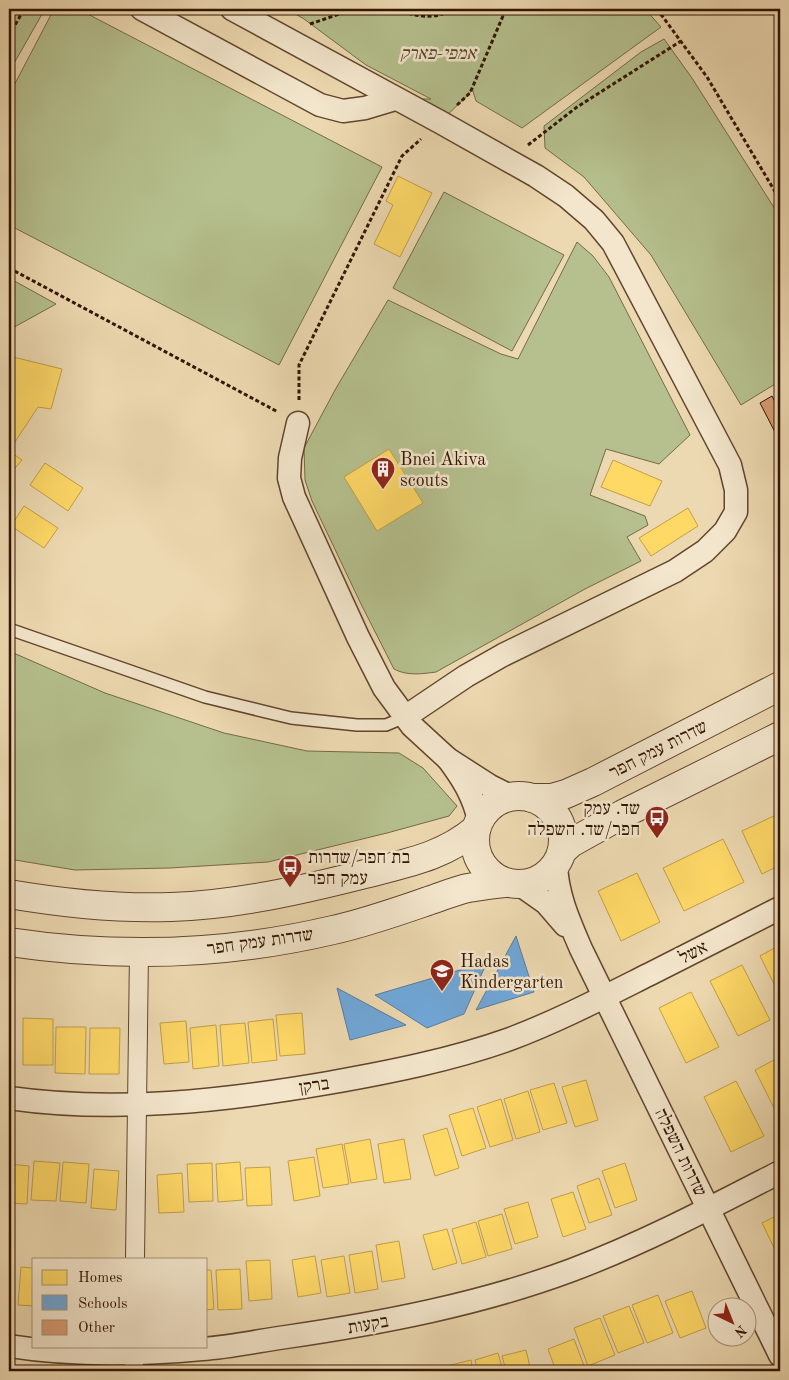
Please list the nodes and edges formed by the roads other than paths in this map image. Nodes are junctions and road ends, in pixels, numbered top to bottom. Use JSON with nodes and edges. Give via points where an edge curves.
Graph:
{"nodes":[{"id":1,"x":232,"y":9,"type":"edge"},
{"id":2,"x":145,"y":10,"type":"edge"},
{"id":3,"x":395,"y":99,"type":"junction"},
{"id":4,"x":298,"y":423,"type":"road end"},
{"id":5,"x":9,"y":629,"type":"edge"},
{"id":6,"x":780,"y":686,"type":"edge"},
{"id":7,"x":405,"y":717,"type":"junction"},
{"id":8,"x":780,"y":736,"type":"edge"},
{"id":9,"x":448,"y":759,"type":"junction"},
{"id":10,"x":522,"y":797,"type":"junction"},
{"id":11,"x":478,"y":825,"type":"junction"},
{"id":12,"x":559,"y":858,"type":"junction"},
{"id":13,"x":512,"y":883,"type":"junction"},
{"id":14,"x":9,"y":896,"type":"edge"},
{"id":15,"x":780,"y":908,"type":"edge"},
{"id":16,"x":9,"y":942,"type":"edge"},
{"id":17,"x":581,"y":949,"type":"junction"},
{"id":18,"x":139,"y":952,"type":"junction"},
{"id":19,"x":605,"y":997,"type":"junction"},
{"id":20,"x":9,"y":1098,"type":"edge"},
{"id":21,"x":137,"y":1104,"type":"junction"},
{"id":22,"x":780,"y":1172,"type":"edge"},
{"id":23,"x":709,"y":1209,"type":"junction"},
{"id":24,"x":135,"y":1258,"type":"edge"},
{"id":25,"x":9,"y":1346,"type":"edge"},
{"id":26,"x":780,"y":1355,"type":"edge"},
{"id":27,"x":134,"y":1357,"type":"edge"}],
"edges":[{"from":1,"to":3,"type":"street"},
{"from":2,"to":3,"type":"street","via":[[320,105],[343,110],[365,108]]},
{"from":3,"to":7,"type":"street","via":[[509,161],[566,196],[594,220],[613,243],[730,465],[736,490],[736,512],[725,531],[705,551],[675,570],[503,655]]},
{"from":4,"to":7,"type":"street","via":[[290,458],[289,478],[294,497],[358,637],[384,688]]},
{"from":5,"to":7,"type":"lane","via":[[205,696],[291,718],[386,725]]},
{"from":6,"to":10,"type":"street","name":"שדרות עמק חפר","via":[[566,794],[552,798]]},
{"from":7,"to":9,"type":"street"},
{"from":8,"to":12,"type":"street","via":[[623,814],[571,843]]},
{"from":9,"to":10,"type":"street","via":[[490,786]]},
{"from":9,"to":11,"type":"street","via":[[473,798]]},
{"from":10,"to":11,"type":"street","via":[[502,800],[490,807]]},
{"from":10,"to":12,"type":"street","via":[[544,803],[560,823],[563,836]]},
{"from":11,"to":13,"type":"street","via":[[474,842],[483,867],[492,876]]},
{"from":11,"to":14,"type":"street","via":[[454,845],[431,856],[344,879],[216,904],[112,906]]},
{"from":12,"to":13,"type":"street","via":[[545,875],[533,882]]},
{"from":12,"to":17,"type":"street","name":"שדרות השפלה","via":[[556,881]]},
{"from":13,"to":17,"type":"street","name":"שדרות השפלה","via":[[535,894],[553,910]]},
{"from":13,"to":18,"type":"street","name":"שדרות עמק חפר","via":[[467,888],[371,920],[284,941],[227,948]]},
{"from":15,"to":19,"type":"street","name":"אשל"},
{"from":16,"to":18,"type":"street","name":"שדרות עמק חפר"},
{"from":17,"to":19,"type":"street","name":"שדרות השפלה"},
{"from":18,"to":21,"type":"street"},
{"from":19,"to":21,"type":"street","name":"ברקן","via":[[510,1038],[459,1056],[393,1072],[197,1102]]},
{"from":19,"to":23,"type":"street","name":"שדרות השפלה"},
{"from":20,"to":21,"type":"street","name":"ברקן","via":[[91,1105]]},
{"from":21,"to":24,"type":"street"},
{"from":22,"to":23,"type":"street"},
{"from":23,"to":26,"type":"street","name":"שדרות השפלה"},
{"from":23,"to":27,"type":"street","name":"בקעות","via":[[580,1267],[501,1293],[395,1319],[316,1333]]},
{"from":25,"to":27,"type":"street","name":"בקעות"}]}
